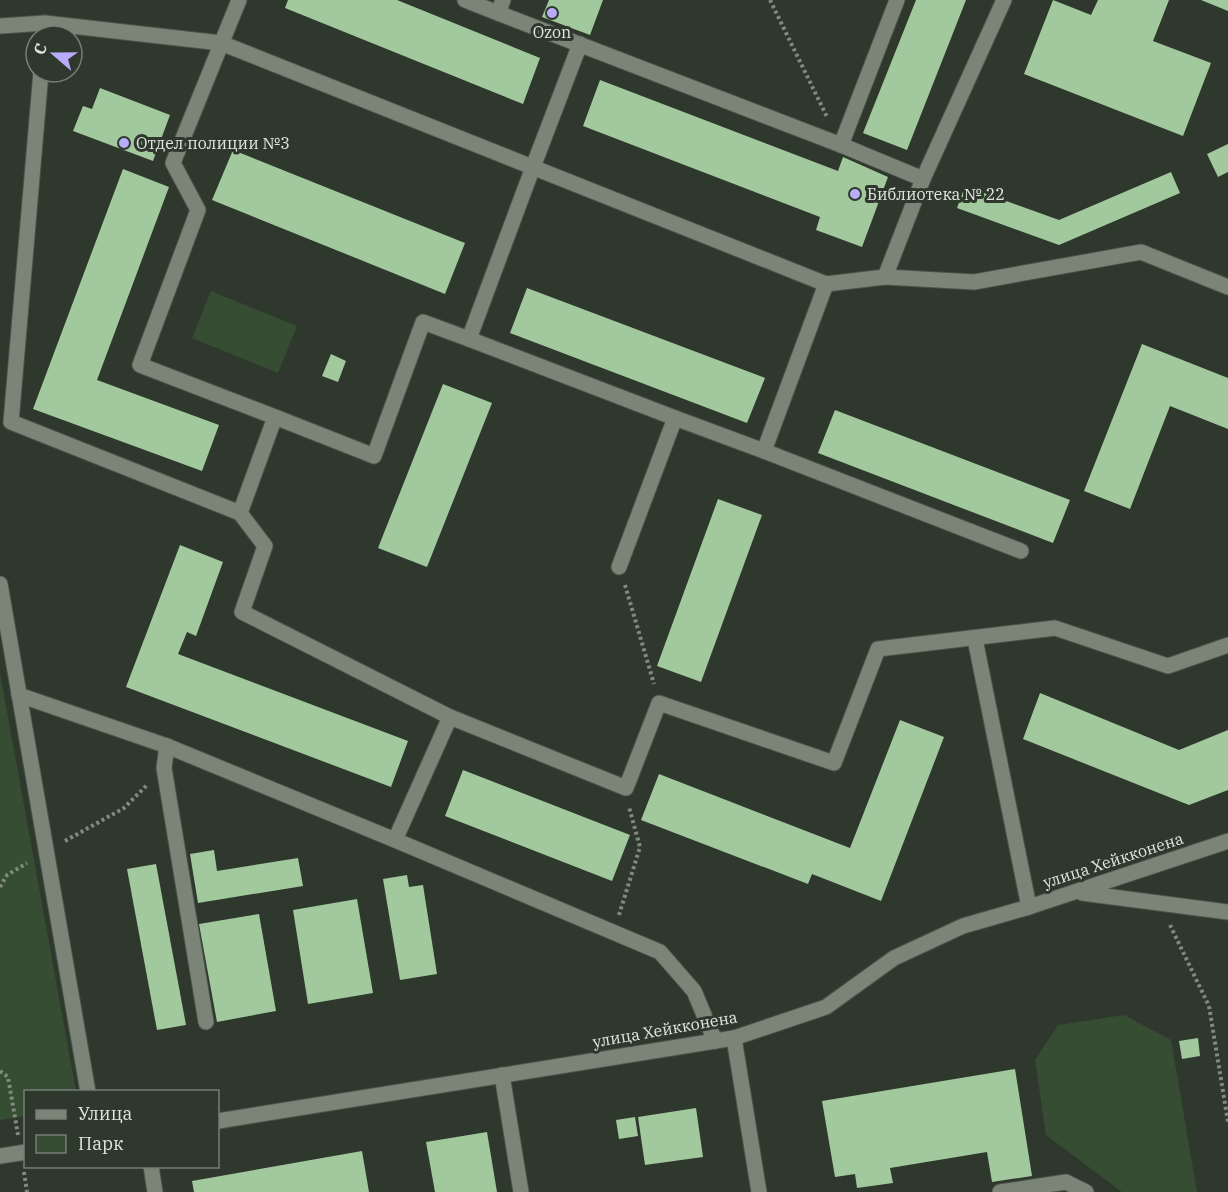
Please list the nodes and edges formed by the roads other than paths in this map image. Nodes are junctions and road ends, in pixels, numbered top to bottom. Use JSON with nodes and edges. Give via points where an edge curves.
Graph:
{"nodes":[{"id":1,"x":239,"y":0,"type":"edge"},
{"id":2,"x":465,"y":0,"type":"edge"},
{"id":3,"x":897,"y":0,"type":"edge"},
{"id":4,"x":1004,"y":0,"type":"edge"},
{"id":5,"x":501,"y":6,"type":"edge"},
{"id":6,"x":0,"y":26,"type":"edge"},
{"id":7,"x":24,"y":28,"type":"edge"},
{"id":8,"x":84,"y":32,"type":"edge"},
{"id":9,"x":220,"y":44,"type":"junction"},
{"id":10,"x":580,"y":44,"type":"junction"},
{"id":11,"x":40,"y":84,"type":"edge"},
{"id":12,"x":841,"y":145,"type":"junction"},
{"id":13,"x":533,"y":167,"type":"junction"},
{"id":14,"x":923,"y":179,"type":"junction"},
{"id":15,"x":885,"y":278,"type":"junction"},
{"id":16,"x":826,"y":284,"type":"junction"},
{"id":17,"x":1228,"y":287,"type":"edge"},
{"id":18,"x":469,"y":339,"type":"junction"},
{"id":19,"x":275,"y":417,"type":"junction"},
{"id":20,"x":675,"y":418,"type":"junction"},
{"id":21,"x":6,"y":420,"type":"edge"},
{"id":22,"x":764,"y":451,"type":"junction"},
{"id":23,"x":240,"y":513,"type":"junction"},
{"id":24,"x":1021,"y":551,"type":"dead end"},
{"id":25,"x":620,"y":567,"type":"road end"},
{"id":26,"x":0,"y":584,"type":"edge"},
{"id":27,"x":975,"y":639,"type":"junction"},
{"id":28,"x":1228,"y":645,"type":"edge"},
{"id":29,"x":19,"y":695,"type":"junction"},
{"id":30,"x":450,"y":717,"type":"junction"},
{"id":31,"x":167,"y":746,"type":"junction"},
{"id":32,"x":395,"y":840,"type":"junction"},
{"id":33,"x":1228,"y":841,"type":"edge"},
{"id":34,"x":1076,"y":892,"type":"junction"},
{"id":35,"x":1029,"y":907,"type":"junction"},
{"id":36,"x":1228,"y":912,"type":"edge"},
{"id":37,"x":206,"y":1022,"type":"dead end"},
{"id":38,"x":734,"y":1038,"type":"junction"},
{"id":39,"x":715,"y":1041,"type":"junction"},
{"id":40,"x":501,"y":1075,"type":"junction"},
{"id":41,"x":88,"y":1090,"type":"edge"},
{"id":42,"x":219,"y":1121,"type":"edge"},
{"id":43,"x":23,"y":1152,"type":"edge"},
{"id":44,"x":0,"y":1156,"type":"edge"},
{"id":45,"x":151,"y":1168,"type":"edge"},
{"id":46,"x":155,"y":1192,"type":"edge"},
{"id":47,"x":521,"y":1192,"type":"edge"},
{"id":48,"x":759,"y":1192,"type":"edge"},
{"id":49,"x":1000,"y":1192,"type":"edge"},
{"id":50,"x":1086,"y":1192,"type":"edge"}],
"edges":[{"from":1,"to":9,"type":"street"},
{"from":2,"to":5,"type":"street"},
{"from":3,"to":12,"type":"street"},
{"from":4,"to":14,"type":"street"},
{"from":5,"to":10,"type":"street"},
{"from":6,"to":7,"type":"street"},
{"from":8,"to":9,"type":"street"},
{"from":9,"to":13,"type":"street"},
{"from":9,"to":19,"type":"street","via":[[173,163],[198,210],[140,365]]},
{"from":10,"to":12,"type":"street"},
{"from":10,"to":13,"type":"street"},
{"from":11,"to":21,"type":"street"},
{"from":12,"to":14,"type":"street"},
{"from":13,"to":16,"type":"street"},
{"from":13,"to":18,"type":"street"},
{"from":14,"to":15,"type":"street"},
{"from":15,"to":16,"type":"street"},
{"from":15,"to":17,"type":"street","via":[[974,282],[1141,252]]},
{"from":16,"to":22,"type":"street"},
{"from":18,"to":19,"type":"street","via":[[423,322],[374,456]]},
{"from":18,"to":20,"type":"street"},
{"from":19,"to":23,"type":"street"},
{"from":20,"to":22,"type":"street"},
{"from":20,"to":25,"type":"street"},
{"from":21,"to":23,"type":"street"},
{"from":22,"to":24,"type":"street"},
{"from":23,"to":30,"type":"street","via":[[266,546],[242,612]]},
{"from":26,"to":29,"type":"street"},
{"from":27,"to":28,"type":"street","via":[[1055,628],[1168,666]]},
{"from":27,"to":30,"type":"street","via":[[878,649],[834,763],[659,703],[626,788]]},
{"from":27,"to":35,"type":"street"},
{"from":29,"to":31,"type":"street"},
{"from":29,"to":41,"type":"street"},
{"from":30,"to":32,"type":"street"},
{"from":31,"to":32,"type":"street"},
{"from":31,"to":37,"type":"street","via":[[164,768]]},
{"from":32,"to":39,"type":"street","via":[[660,951],[694,991]]},
{"from":33,"to":34,"type":"street","name":"улица Хейкконена"},
{"from":34,"to":35,"type":"street","name":"улица Хейкконена"},
{"from":34,"to":36,"type":"street"},
{"from":35,"to":38,"type":"street","name":"улица Хейкконена","via":[[963,926],[894,958],[825,1007]]},
{"from":38,"to":39,"type":"street","name":"улица Хейкконена"},
{"from":38,"to":48,"type":"street"},
{"from":39,"to":40,"type":"street","name":"улица Хейкконена"},
{"from":40,"to":42,"type":"street","name":"улица Хейкконена"},
{"from":40,"to":47,"type":"street"},
{"from":43,"to":44,"type":"street"},
{"from":45,"to":46,"type":"street"},
{"from":49,"to":50,"type":"street","via":[[1066,1182]]}]}
